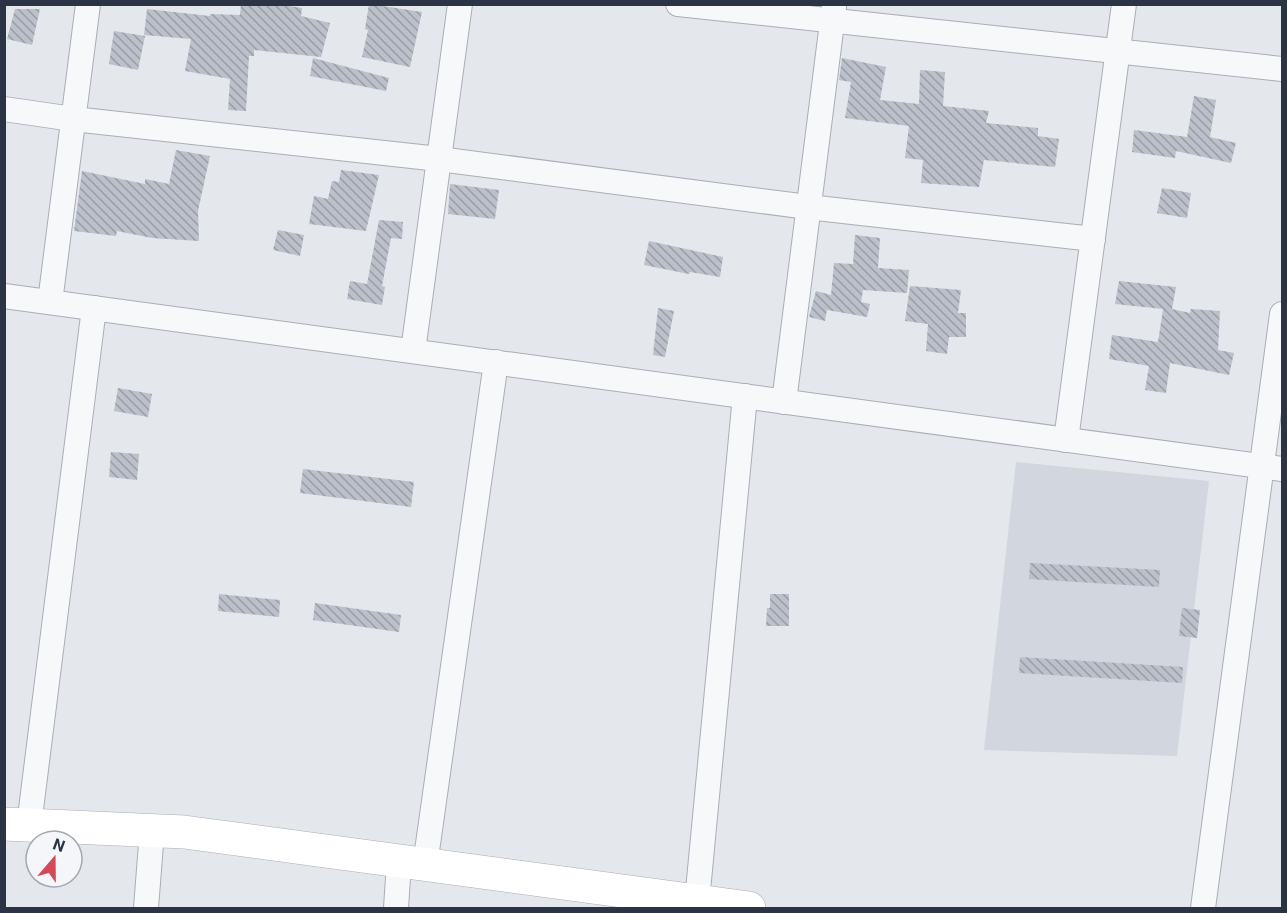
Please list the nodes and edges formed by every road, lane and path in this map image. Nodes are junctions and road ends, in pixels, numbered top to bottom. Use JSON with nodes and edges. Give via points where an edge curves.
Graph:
{"nodes":[{"id":1,"x":88,"y":4,"type":"edge"},
{"id":2,"x":460,"y":4,"type":"edge"},
{"id":3,"x":678,"y":4,"type":"edge"},
{"id":4,"x":1124,"y":4,"type":"edge"},
{"id":5,"x":833,"y":13,"type":"edge"},
{"id":6,"x":1118,"y":51,"type":"junction"},
{"id":7,"x":1282,"y":69,"type":"edge"},
{"id":8,"x":4,"y":109,"type":"edge"},
{"id":9,"x":73,"y":119,"type":"junction"},
{"id":10,"x":439,"y":159,"type":"junction"},
{"id":11,"x":808,"y":207,"type":"junction"},
{"id":12,"x":1093,"y":239,"type":"junction"},
{"id":13,"x":4,"y":296,"type":"edge"},
{"id":14,"x":50,"y":302,"type":"junction"},
{"id":15,"x":94,"y":308,"type":"junction"},
{"id":16,"x":1282,"y":314,"type":"edge"},
{"id":17,"x":413,"y":351,"type":"junction"},
{"id":18,"x":496,"y":362,"type":"junction"},
{"id":19,"x":745,"y":396,"type":"junction"},
{"id":20,"x":784,"y":402,"type":"junction"},
{"id":21,"x":1066,"y":440,"type":"junction"},
{"id":22,"x":1272,"y":468,"type":"edge"},
{"id":23,"x":17,"y":825,"type":"edge"},
{"id":24,"x":152,"y":831,"type":"junction"},
{"id":25,"x":412,"y":863,"type":"junction"},
{"id":26,"x":679,"y":903,"type":"edge"},
{"id":27,"x":146,"y":909,"type":"edge"},
{"id":28,"x":396,"y":909,"type":"edge"},
{"id":29,"x":749,"y":909,"type":"edge"},
{"id":30,"x":1203,"y":909,"type":"edge"}],
"edges":[{"from":1,"to":9,"type":"street"},
{"from":2,"to":10,"type":"street"},
{"from":3,"to":5,"type":"street"},
{"from":4,"to":6,"type":"street"},
{"from":5,"to":6,"type":"street"},
{"from":5,"to":11,"type":"street"},
{"from":6,"to":7,"type":"street"},
{"from":6,"to":12,"type":"street"},
{"from":8,"to":9,"type":"street"},
{"from":9,"to":10,"type":"street"},
{"from":9,"to":14,"type":"street"},
{"from":10,"to":11,"type":"street"},
{"from":10,"to":17,"type":"street"},
{"from":11,"to":12,"type":"street"},
{"from":11,"to":20,"type":"street"},
{"from":12,"to":21,"type":"street"},
{"from":13,"to":14,"type":"street"},
{"from":14,"to":15,"type":"street"},
{"from":15,"to":17,"type":"street"},
{"from":15,"to":23,"type":"street"},
{"from":16,"to":22,"type":"street"},
{"from":17,"to":18,"type":"street"},
{"from":18,"to":19,"type":"street"},
{"from":18,"to":25,"type":"street"},
{"from":19,"to":20,"type":"street"},
{"from":19,"to":26,"type":"street"},
{"from":20,"to":21,"type":"street"},
{"from":21,"to":22,"type":"street"},
{"from":22,"to":30,"type":"street"},
{"from":23,"to":24,"type":"street"},
{"from":24,"to":25,"type":"street"},
{"from":24,"to":27,"type":"street"},
{"from":25,"to":26,"type":"street"},
{"from":25,"to":28,"type":"street"},
{"from":26,"to":29,"type":"street"}]}
